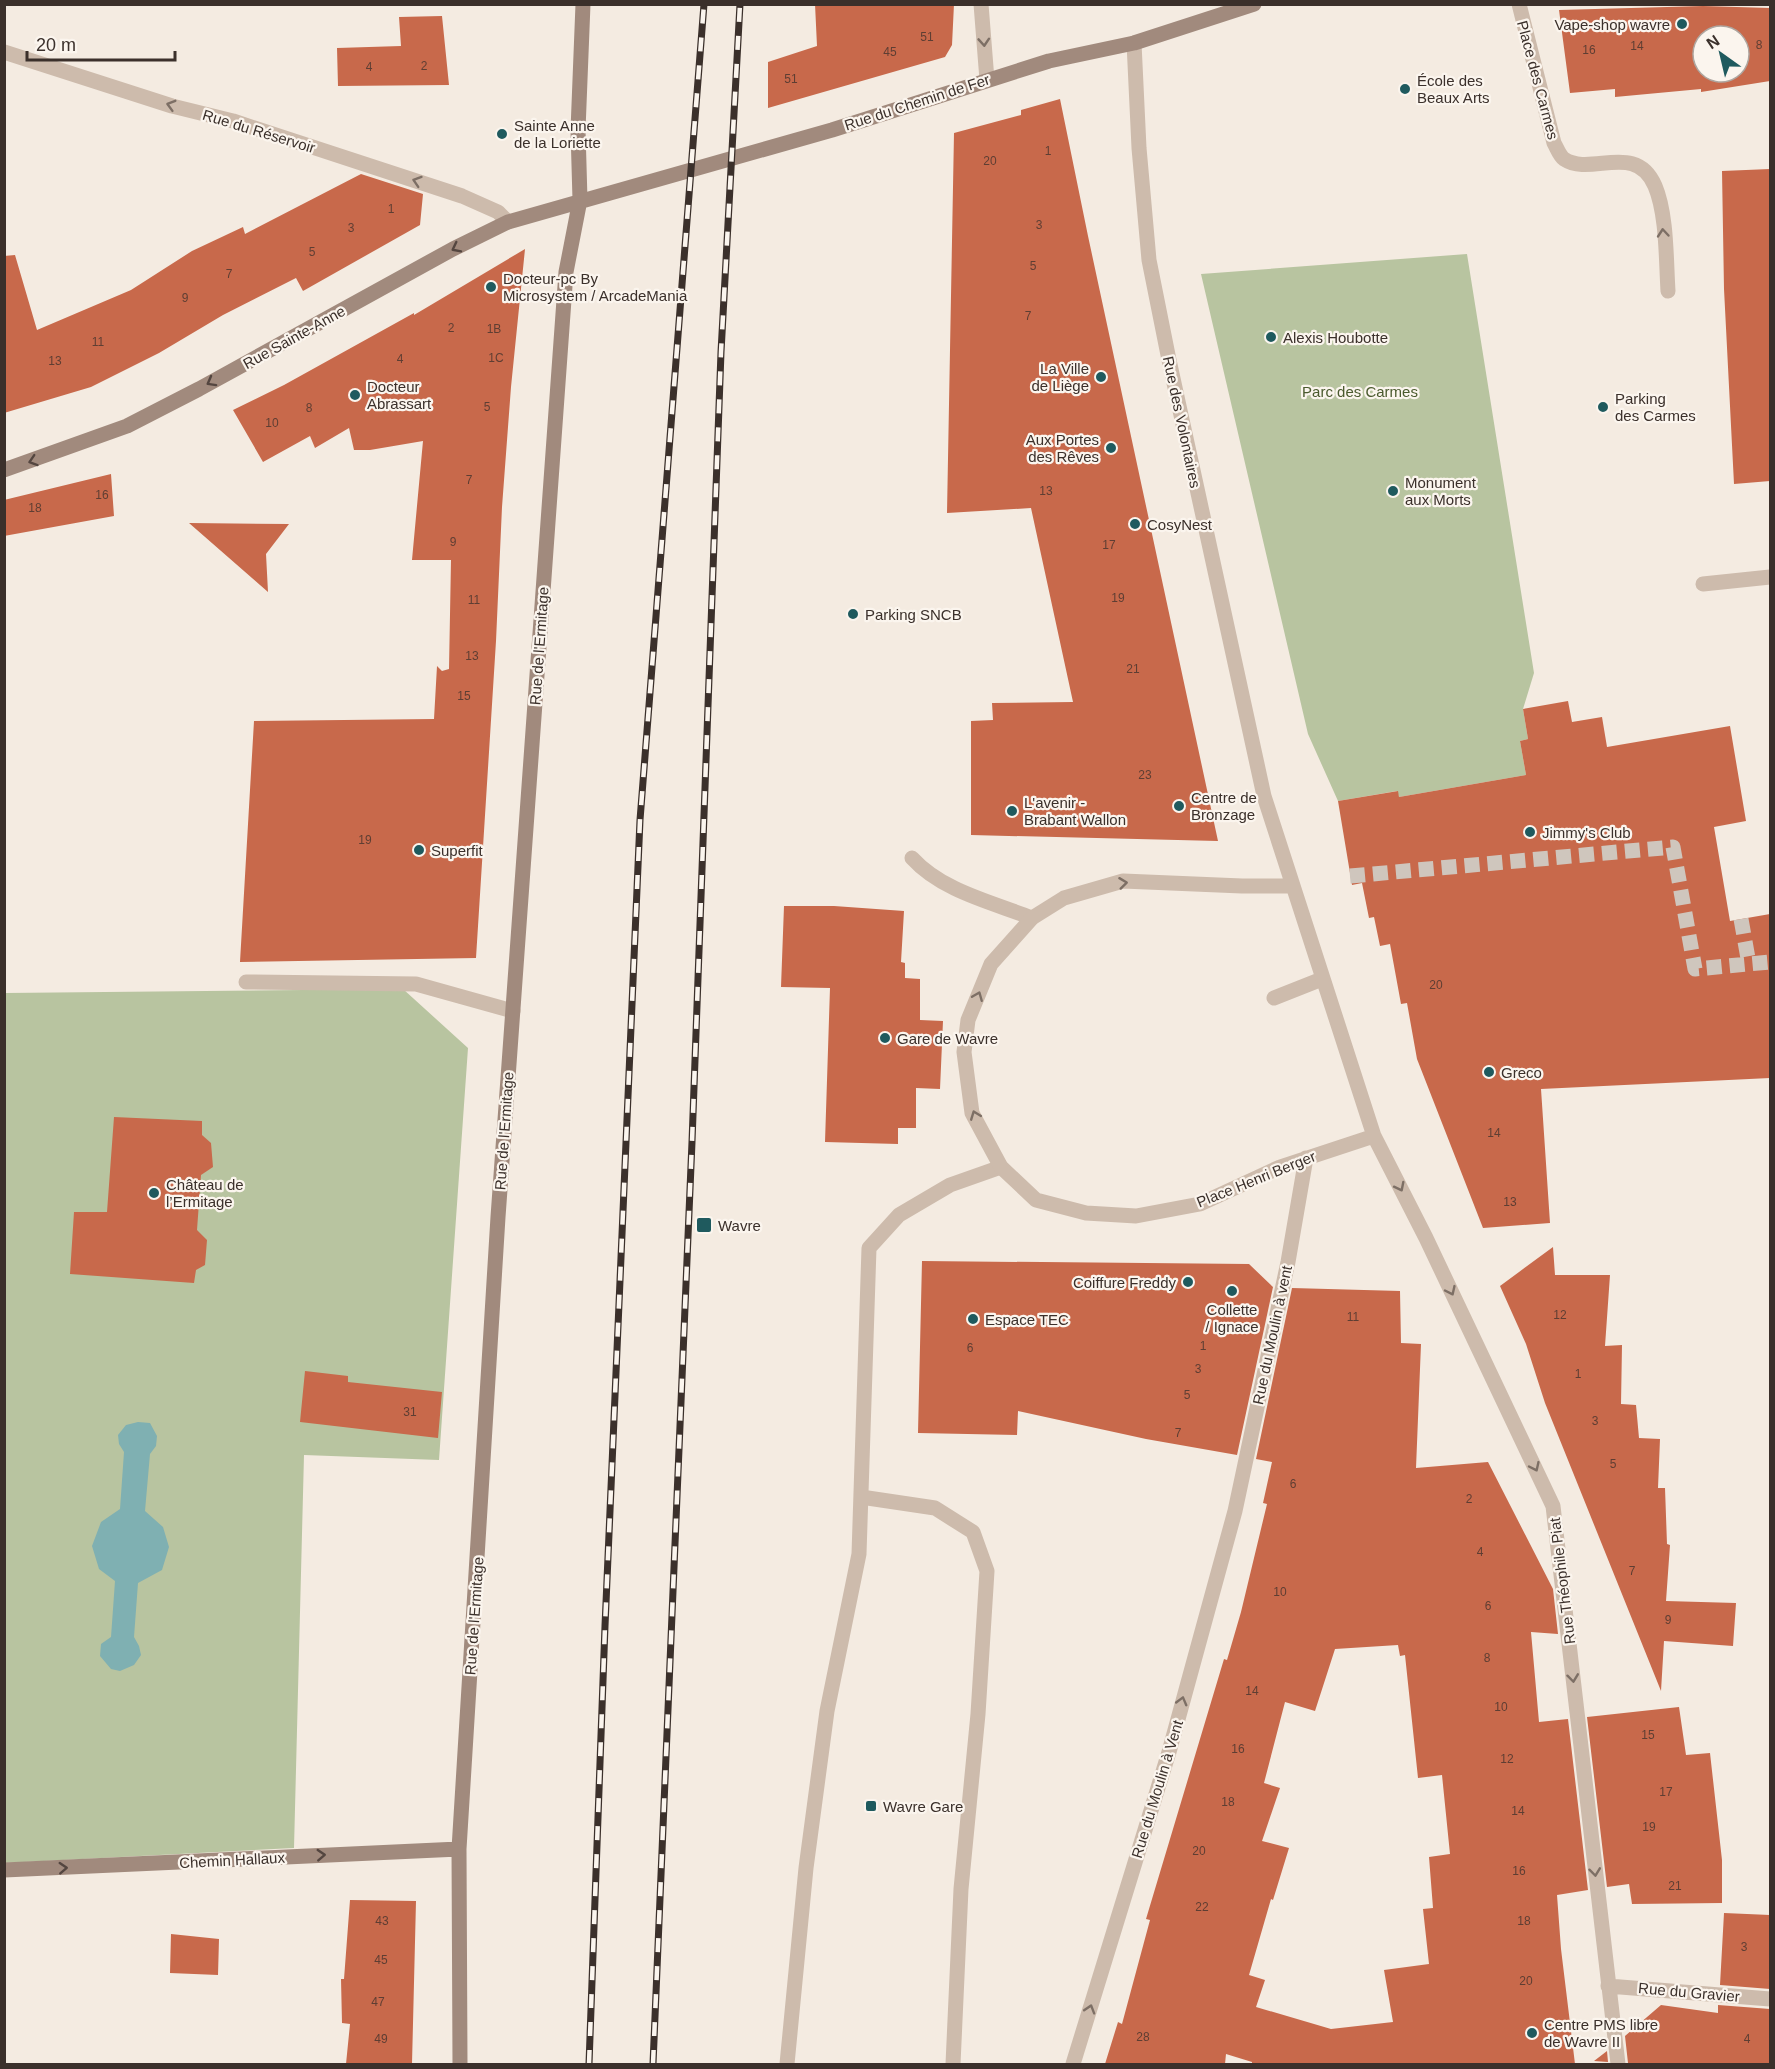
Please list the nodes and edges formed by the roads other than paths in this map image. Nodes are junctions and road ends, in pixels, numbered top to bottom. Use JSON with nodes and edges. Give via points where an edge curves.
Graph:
{"nodes":[{"id":1,"x":583,"y":4,"type":"edge"},
{"id":2,"x":981,"y":4,"type":"edge"},
{"id":3,"x":1254,"y":4,"type":"edge"},
{"id":4,"x":1519,"y":4,"type":"edge"},
{"id":5,"x":1134,"y":43,"type":"junction"},
{"id":6,"x":4,"y":52,"type":"edge"},
{"id":7,"x":987,"y":80,"type":"junction"},
{"id":8,"x":580,"y":200,"type":"junction"},
{"id":9,"x":508,"y":222,"type":"junction"},
{"id":10,"x":1668,"y":291,"type":"dead end"},
{"id":11,"x":4,"y":470,"type":"edge"},
{"id":12,"x":1770,"y":577,"type":"edge"},
{"id":13,"x":1703,"y":584,"type":"dead end"},
{"id":14,"x":912,"y":858,"type":"dead end"},
{"id":15,"x":1291,"y":886,"type":"junction"},
{"id":16,"x":1032,"y":918,"type":"junction"},
{"id":17,"x":1322,"y":980,"type":"junction"},
{"id":18,"x":246,"y":982,"type":"dead end"},
{"id":19,"x":1274,"y":998,"type":"dead end"},
{"id":20,"x":513,"y":1011,"type":"junction"},
{"id":21,"x":1374,"y":1136,"type":"junction"},
{"id":22,"x":1306,"y":1158,"type":"junction"},
{"id":23,"x":1001,"y":1167,"type":"junction"},
{"id":24,"x":861,"y":1497,"type":"junction"},
{"id":25,"x":1235,"y":1511,"type":"joint"},
{"id":26,"x":459,"y":1849,"type":"junction"},
{"id":27,"x":4,"y":1870,"type":"edge"},
{"id":28,"x":1608,"y":1986,"type":"junction"},
{"id":29,"x":1770,"y":1999,"type":"edge"},
{"id":30,"x":460,"y":2064,"type":"edge"},
{"id":31,"x":787,"y":2064,"type":"edge"},
{"id":32,"x":953,"y":2064,"type":"edge"},
{"id":33,"x":1073,"y":2064,"type":"edge"},
{"id":34,"x":1617,"y":2064,"type":"edge"}],
"edges":[{"from":1,"to":8,"type":"street","name":"Rue de l'Ermitage","via":[[578,130]]},
{"from":2,"to":7,"type":"street","one_way":true},
{"from":3,"to":5,"type":"street","name":"Rue du Chemin de Fer"},
{"from":10,"to":4,"type":"street","name":"Place des Carmes","one_way":true,"via":[[1660,201],[1654,183],[1642,168],[1624,162],[1575,164],[1562,158],[1554,143]]},
{"from":5,"to":7,"type":"street","name":"Rue du Chemin de Fer","via":[[1049,61]]},
{"from":5,"to":15,"type":"street","name":"Rue des Volontaires","via":[[1149,260],[1263,796]]},
{"from":9,"to":6,"type":"street","name":"Rue du Réservoir","one_way":true,"via":[[498,212],[462,196]]},
{"from":7,"to":8,"type":"street","name":"Rue du Chemin de Fer","via":[[832,130]]},
{"from":8,"to":9,"type":"street","name":"Rue Sainte-Anne"},
{"from":8,"to":20,"type":"street","name":"Rue de l'Ermitage","via":[[566,272]]},
{"from":9,"to":11,"type":"street","name":"Rue Sainte-Anne","one_way":true,"via":[[137,421]]},
{"from":12,"to":13,"type":"street"},
{"from":14,"to":16,"type":"street","via":[[922,870],[950,887]]},
{"from":16,"to":15,"type":"street","name":"Place Henri Berger","one_way":true,"via":[[1064,898],[1123,881]]},
{"from":15,"to":17,"type":"street"},
{"from":23,"to":16,"type":"street","name":"Place Henri Berger","one_way":true,"via":[[972,1113],[963,1052],[968,1020],[991,964]]},
{"from":17,"to":19,"type":"street"},
{"from":17,"to":21,"type":"street"},
{"from":18,"to":20,"type":"street","via":[[416,984]]},
{"from":20,"to":26,"type":"street","name":"Rue de l'Ermitage"},
{"from":21,"to":22,"type":"street","name":"Place Henri Berger"},
{"from":21,"to":28,"type":"street","name":"Rue Théophile Piat","one_way":true,"via":[[1553,1506]]},
{"from":22,"to":23,"type":"street","name":"Place Henri Berger","via":[[1200,1204],[1136,1216],[1086,1213],[1036,1200]]},
{"from":22,"to":25,"type":"street","name":"Rue du Moulin à vent"},
{"from":23,"to":24,"type":"street","via":[[950,1185],[899,1215],[869,1248]]},
{"from":24,"to":31,"type":"street","via":[[859,1554],[827,1710],[809,1845]]},
{"from":24,"to":32,"type":"street","via":[[935,1508],[973,1532],[987,1571],[962,1889]]},
{"from":33,"to":25,"type":"street","name":"Rue du Moulin à Vent","one_way":true,"via":[[1169,1752]]},
{"from":27,"to":26,"type":"street","name":"Chemin Hallaux","one_way":true},
{"from":26,"to":30,"type":"street","name":"Rue de l'Ermitage"},
{"from":28,"to":29,"type":"street","name":"Rue du Gravier"},
{"from":28,"to":34,"type":"street","name":"Rue Théophile Piat"}]}
